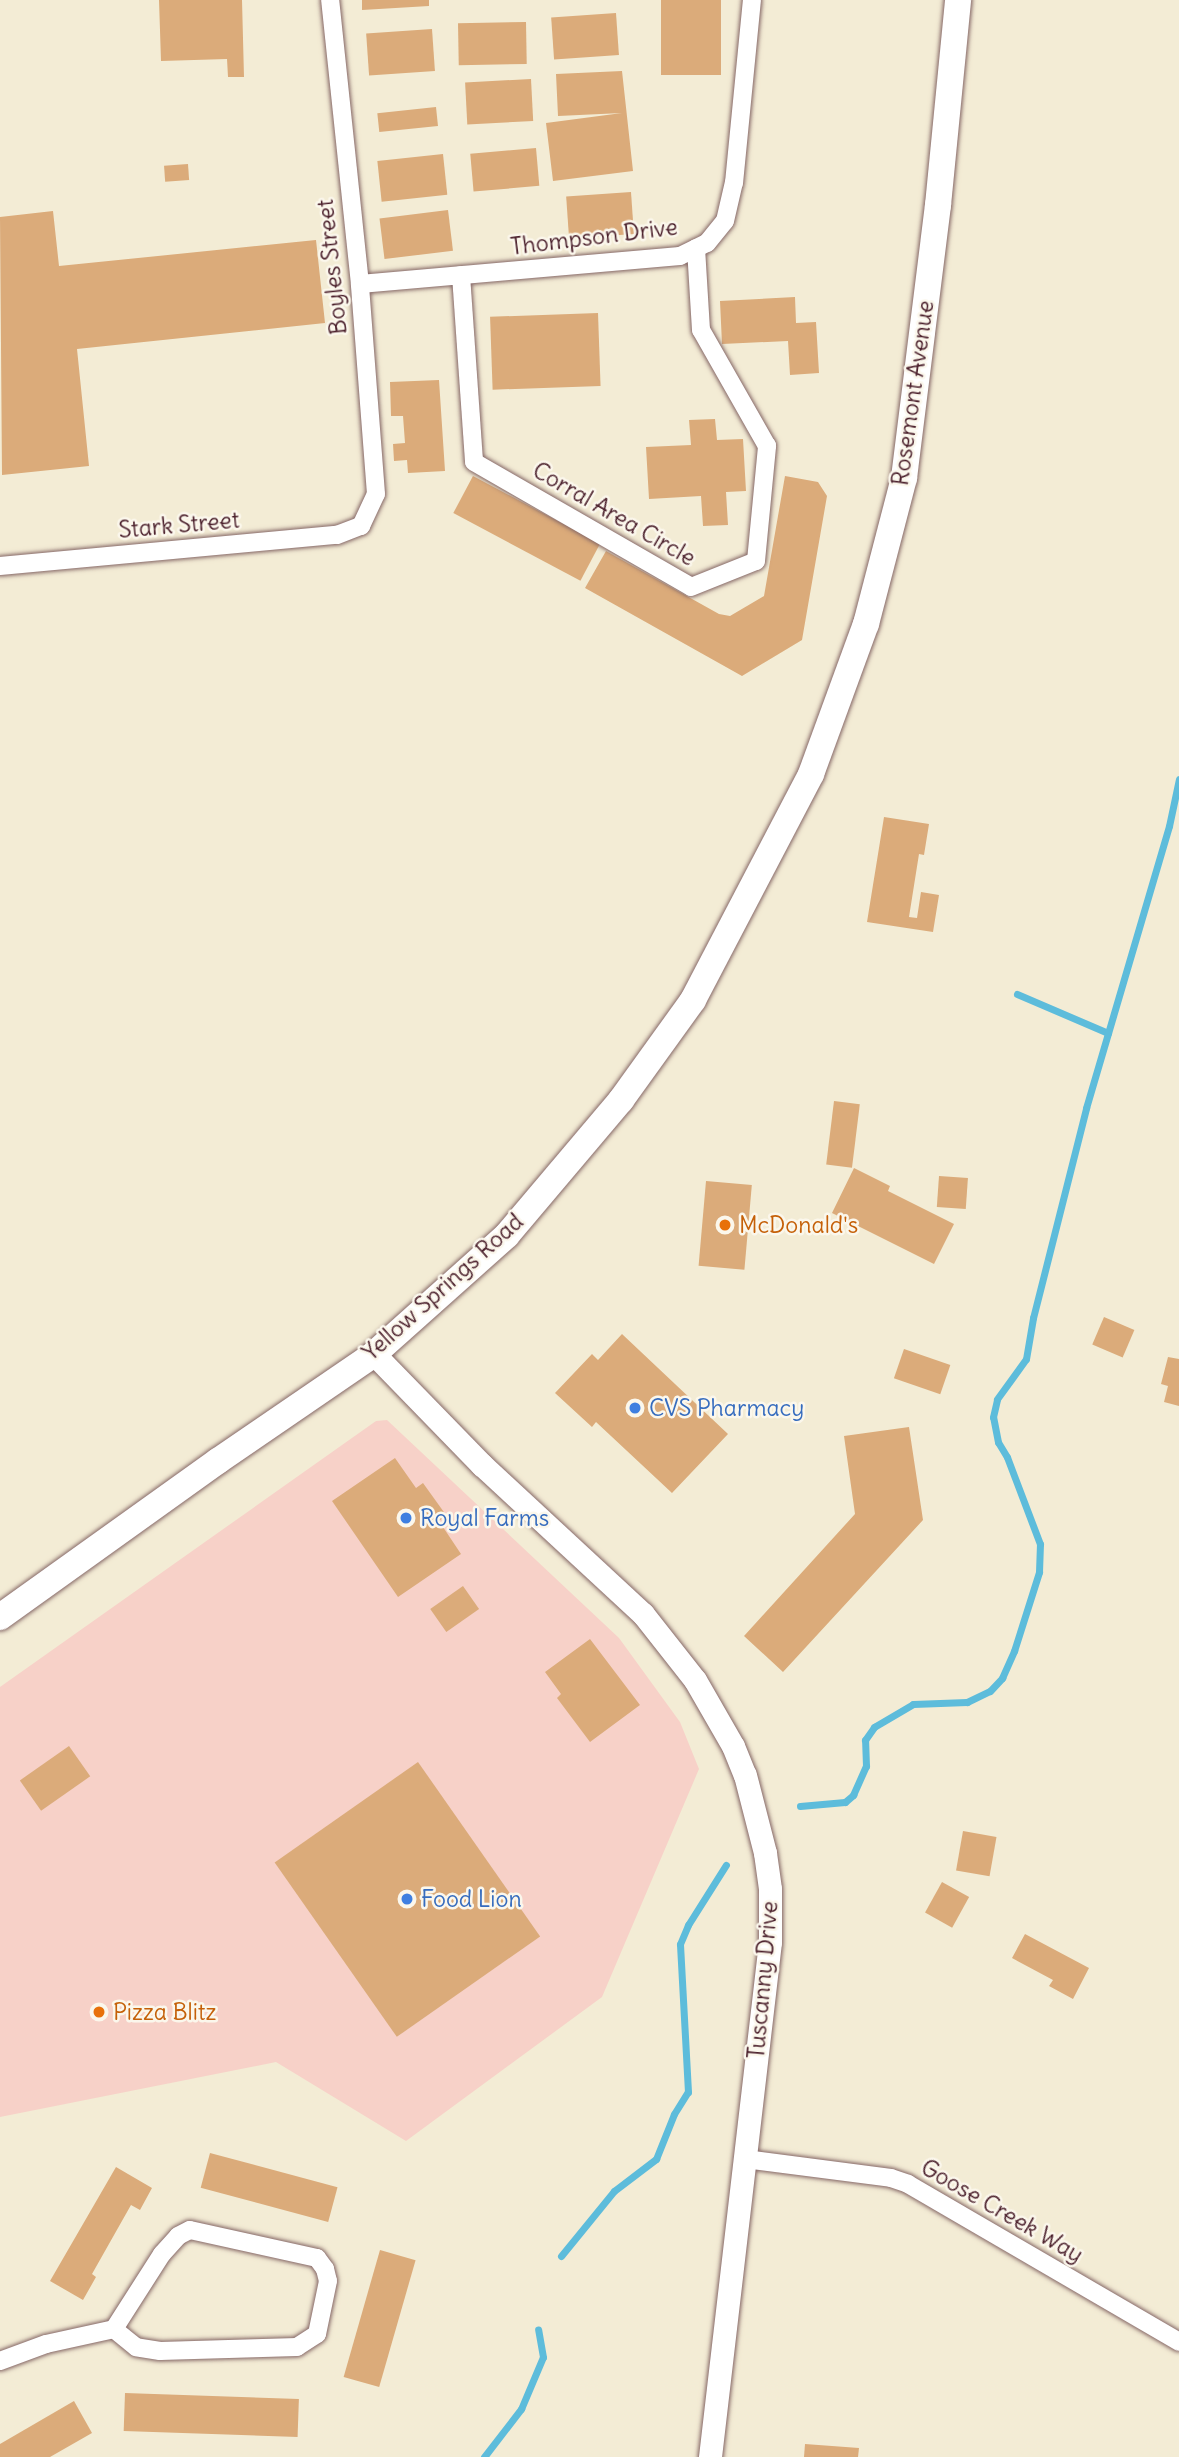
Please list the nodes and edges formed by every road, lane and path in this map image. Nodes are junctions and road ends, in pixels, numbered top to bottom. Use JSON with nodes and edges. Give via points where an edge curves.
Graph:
{"nodes":[{"id":1,"x":330,"y":0,"type":"edge"},
{"id":2,"x":752,"y":0,"type":"edge"},
{"id":3,"x":958,"y":0,"type":"edge"},
{"id":4,"x":696,"y":248,"type":"junction"},
{"id":5,"x":461,"y":275,"type":"junction"},
{"id":6,"x":360,"y":284,"type":"junction"},
{"id":7,"x":361,"y":526,"type":"joint"},
{"id":8,"x":0,"y":566,"type":"edge"},
{"id":9,"x":811,"y":774,"type":"joint"},
{"id":10,"x":374,"y":1353,"type":"junction"},
{"id":11,"x":0,"y":1617,"type":"edge"},
{"id":12,"x":745,"y":2159,"type":"junction"},
{"id":13,"x":114,"y":2329,"type":"junction"},
{"id":14,"x":1179,"y":2342,"type":"edge"},
{"id":15,"x":0,"y":2361,"type":"edge"},
{"id":16,"x":710,"y":2457,"type":"edge"}],
"edges":[{"from":1,"to":6,"type":"street","name":"Boyles Street"},
{"from":2,"to":4,"type":"street","name":"Thompson Drive","via":[[734,183],[725,221],[707,243]]},
{"from":3,"to":9,"type":"main road","name":"Rosemont Avenue","via":[[904,478],[866,624]]},
{"from":4,"to":5,"type":"street","name":"Thompson Drive","via":[[680,256]]},
{"from":4,"to":5,"type":"street","name":"Corral Area Circle","via":[[701,330],[768,446],[756,561],[691,587],[474,462]]},
{"from":5,"to":6,"type":"street","name":"Thompson Drive"},
{"from":6,"to":7,"type":"street","name":"Boyles Street","via":[[376,494]]},
{"from":7,"to":8,"type":"street","name":"Stark Street","via":[[337,535]]},
{"from":9,"to":10,"type":"main road","name":"Yellow Springs Road","via":[[713,965],[621,1100],[507,1236]]},
{"from":10,"to":11,"type":"main road","name":"Yellow Springs Road"},
{"from":10,"to":12,"type":"street","name":"Tuscanny Drive","via":[[482,1465],[643,1614],[695,1680],[733,1746],[755,1810],[770,1889],[768,1953]]},
{"from":12,"to":14,"type":"street","name":"Goose Creek Way","via":[[891,2178],[908,2185]]},
{"from":12,"to":16,"type":"street","name":"Tuscanny Drive"},
{"from":13,"to":13,"type":"street","via":[[162,2253],[190,2231],[317,2259],[326,2269],[328,2281],[317,2334],[298,2347],[160,2351],[135,2347]]},
{"from":13,"to":15,"type":"street","via":[[46,2344]]}]}
